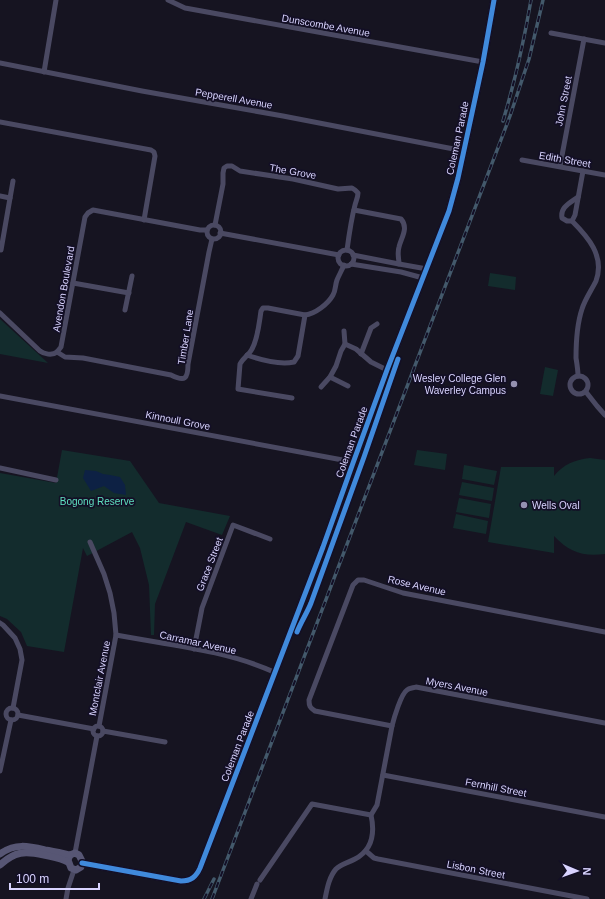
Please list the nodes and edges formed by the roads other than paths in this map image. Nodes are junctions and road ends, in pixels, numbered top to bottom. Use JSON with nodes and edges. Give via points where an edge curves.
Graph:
{"nodes":[{"id":1,"x":56,"y":0,"type":"edge"},
{"id":2,"x":168,"y":0,"type":"edge"},
{"id":3,"x":494,"y":0,"type":"edge"},
{"id":4,"x":551,"y":33,"type":"dead end"},
{"id":5,"x":584,"y":39,"type":"junction"},
{"id":6,"x":605,"y":43,"type":"edge"},
{"id":7,"x":483,"y":62,"type":"junction"},
{"id":8,"x":0,"y":63,"type":"edge"},
{"id":9,"x":44,"y":72,"type":"junction"},
{"id":10,"x":0,"y":122,"type":"edge"},
{"id":11,"x":464,"y":151,"type":"junction"},
{"id":12,"x":522,"y":160,"type":"dead end"},
{"id":13,"x":560,"y":166,"type":"junction"},
{"id":14,"x":583,"y":171,"type":"junction"},
{"id":15,"x":605,"y":175,"type":"edge"},
{"id":16,"x":13,"y":181,"type":"dead end"},
{"id":17,"x":0,"y":196,"type":"edge"},
{"id":18,"x":10,"y":198,"type":"junction"},
{"id":19,"x":578,"y":198,"type":"junction"},
{"id":20,"x":354,"y":210,"type":"junction"},
{"id":21,"x":144,"y":220,"type":"junction"},
{"id":22,"x":572,"y":221,"type":"junction"},
{"id":23,"x":215,"y":225,"type":"junction"},
{"id":24,"x":207,"y":230,"type":"junction"},
{"id":25,"x":220,"y":234,"type":"junction"},
{"id":26,"x":212,"y":239,"type":"junction"},
{"id":27,"x":1,"y":250,"type":"dead end"},
{"id":28,"x":347,"y":250,"type":"junction"},
{"id":29,"x":339,"y":255,"type":"junction"},
{"id":30,"x":353,"y":255,"type":"junction"},
{"id":31,"x":351,"y":264,"type":"junction"},
{"id":32,"x":399,"y":264,"type":"junction"},
{"id":33,"x":344,"y":265,"type":"junction"},
{"id":34,"x":427,"y":268,"type":"junction"},
{"id":35,"x":604,"y":270,"type":"dead end"},
{"id":36,"x":599,"y":274,"type":"junction"},
{"id":37,"x":132,"y":276,"type":"dead end"},
{"id":38,"x":423,"y":278,"type":"junction"},
{"id":39,"x":73,"y":283,"type":"junction"},
{"id":40,"x":128,"y":293,"type":"junction"},
{"id":41,"x":125,"y":310,"type":"dead end"},
{"id":42,"x":0,"y":312,"type":"edge"},
{"id":43,"x":305,"y":315,"type":"junction"},
{"id":44,"x":377,"y":324,"type":"dead end"},
{"id":45,"x":344,"y":331,"type":"dead end"},
{"id":46,"x":345,"y":344,"type":"junction"},
{"id":47,"x":57,"y":352,"type":"junction"},
{"id":48,"x":361,"y":354,"type":"junction"},
{"id":49,"x":248,"y":355,"type":"junction"},
{"id":50,"x":387,"y":370,"type":"junction"},
{"id":51,"x":578,"y":376,"type":"junction"},
{"id":52,"x":330,"y":377,"type":"junction"},
{"id":53,"x":348,"y":386,"type":"dead end"},
{"id":54,"x":321,"y":387,"type":"dead end"},
{"id":55,"x":586,"y":392,"type":"junction"},
{"id":56,"x":0,"y":396,"type":"edge"},
{"id":57,"x":292,"y":398,"type":"dead end"},
{"id":58,"x":605,"y":415,"type":"edge"},
{"id":59,"x":353,"y":462,"type":"junction"},
{"id":60,"x":0,"y":468,"type":"edge"},
{"id":61,"x":56,"y":480,"type":"dead end"},
{"id":62,"x":270,"y":539,"type":"dead end"},
{"id":63,"x":90,"y":542,"type":"dead end"},
{"id":64,"x":0,"y":623,"type":"edge"},
{"id":65,"x":605,"y":632,"type":"edge"},
{"id":66,"x":116,"y":635,"type":"junction"},
{"id":67,"x":194,"y":649,"type":"junction"},
{"id":68,"x":274,"y":672,"type":"junction"},
{"id":69,"x":13,"y":708,"type":"junction"},
{"id":70,"x":0,"y":711,"type":"edge"},
{"id":71,"x":6,"y":712,"type":"junction"},
{"id":72,"x":18,"y":714,"type":"junction"},
{"id":73,"x":11,"y":720,"type":"junction"},
{"id":74,"x":605,"y":723,"type":"edge"},
{"id":75,"x":99,"y":726,"type":"junction"},
{"id":76,"x":392,"y":726,"type":"junction"},
{"id":77,"x":94,"y":729,"type":"junction"},
{"id":78,"x":104,"y":731,"type":"junction"},
{"id":79,"x":97,"y":736,"type":"junction"},
{"id":80,"x":165,"y":742,"type":"dead end"},
{"id":81,"x":0,"y":771,"type":"edge"},
{"id":82,"x":383,"y":774,"type":"junction"},
{"id":83,"x":371,"y":815,"type":"junction"},
{"id":84,"x":605,"y":817,"type":"edge"},
{"id":85,"x":366,"y":850,"type":"junction"},
{"id":86,"x":2,"y":851,"type":"edge"},
{"id":87,"x":71,"y":856,"type":"junction"},
{"id":88,"x":82,"y":863,"type":"junction"},
{"id":89,"x":0,"y":865,"type":"edge"},
{"id":90,"x":74,"y":870,"type":"junction"},
{"id":91,"x":66,"y":899,"type":"edge"},
{"id":92,"x":251,"y":899,"type":"edge"},
{"id":93,"x":325,"y":899,"type":"edge"},
{"id":94,"x":587,"y":899,"type":"edge"}],
"edges":[{"from":1,"to":9,"type":"street"},
{"from":2,"to":7,"type":"street","name":"Dunscombe Avenue","via":[[185,8]]},
{"from":3,"to":7,"type":"street","name":"Coleman Parade"},
{"from":4,"to":5,"type":"street"},
{"from":5,"to":6,"type":"street"},
{"from":5,"to":13,"type":"street","name":"John Street"},
{"from":7,"to":11,"type":"street","name":"Coleman Parade"},
{"from":8,"to":9,"type":"street","name":"Pepperell Avenue"},
{"from":9,"to":11,"type":"street","name":"Pepperell Avenue"},
{"from":10,"to":21,"type":"street","via":[[154,152]]},
{"from":11,"to":34,"type":"street","name":"Coleman Parade","via":[[449,211]]},
{"from":12,"to":13,"type":"street","name":"Edith Street"},
{"from":13,"to":14,"type":"street","name":"Edith Street"},
{"from":14,"to":15,"type":"street","name":"Edith Street"},
{"from":14,"to":19,"type":"street"},
{"from":16,"to":18,"type":"street"},
{"from":17,"to":18,"type":"street"},
{"from":18,"to":27,"type":"street"},
{"from":19,"to":22,"type":"street"},
{"from":19,"to":22,"type":"street","via":[[564,208],[562,214],[562,218]]},
{"from":20,"to":23,"type":"street","name":"The Grove","via":[[358,193],[352,188],[338,189],[240,171],[228,166],[222,173]]},
{"from":20,"to":28,"type":"street","name":"The Grove"},
{"from":20,"to":32,"type":"street","via":[[401,219],[404,222],[398,254]]},
{"from":21,"to":24,"type":"street","name":"Avendon Boulevard"},
{"from":21,"to":39,"type":"street","name":"Avendon Boulevard","via":[[93,210],[88,213],[85,217]]},
{"from":22,"to":36,"type":"street","via":[[586,234],[594,247],[599,259]]},
{"from":23,"to":24,"type":"street"},
{"from":23,"to":25,"type":"street","via":[[219,228]]},
{"from":24,"to":26,"type":"street","via":[[208,236]]},
{"from":25,"to":26,"type":"street","via":[[218,238]]},
{"from":25,"to":29,"type":"street"},
{"from":26,"to":47,"type":"street","name":"Timber Lane","via":[[185,378],[178,379],[171,375],[65,357]]},
{"from":28,"to":29,"type":"street"},
{"from":28,"to":30,"type":"street"},
{"from":29,"to":33,"type":"street","via":[[340,262]]},
{"from":30,"to":31,"type":"street","via":[[354,260]]},
{"from":30,"to":32,"type":"street"},
{"from":31,"to":33,"type":"street"},
{"from":31,"to":38,"type":"street"},
{"from":32,"to":34,"type":"street"},
{"from":33,"to":43,"type":"street","via":[[333,296],[314,312]]},
{"from":34,"to":38,"type":"street","name":"Coleman Parade"},
{"from":35,"to":36,"type":"street"},
{"from":36,"to":51,"type":"street","via":[[582,309],[579,322],[576,346]]},
{"from":37,"to":40,"type":"street"},
{"from":38,"to":50,"type":"street","name":"Coleman Parade"},
{"from":39,"to":40,"type":"street"},
{"from":39,"to":47,"type":"street","name":"Avendon Boulevard","via":[[61,347]]},
{"from":40,"to":41,"type":"street"},
{"from":42,"to":47,"type":"street","via":[[44,354]]},
{"from":43,"to":49,"type":"street","via":[[263,308],[255,343]]},
{"from":43,"to":49,"type":"street","via":[[298,356],[294,362],[286,364]]},
{"from":44,"to":48,"type":"street","via":[[371,328]]},
{"from":45,"to":46,"type":"street"},
{"from":46,"to":48,"type":"street"},
{"from":46,"to":52,"type":"street"},
{"from":48,"to":50,"type":"street","via":[[370,362]]},
{"from":49,"to":57,"type":"street","via":[[240,364],[238,389]]},
{"from":50,"to":59,"type":"street","name":"Coleman Parade"},
{"from":51,"to":55,"type":"street","via":[[586,379]]},
{"from":51,"to":55,"type":"street","via":[[572,380],[571,388],[578,394]]},
{"from":52,"to":53,"type":"street"},
{"from":52,"to":54,"type":"street"},
{"from":55,"to":58,"type":"street"},
{"from":56,"to":59,"type":"street","name":"Kinnoull Grove"},
{"from":59,"to":68,"type":"street","name":"Coleman Parade"},
{"from":60,"to":61,"type":"street"},
{"from":62,"to":67,"type":"street","name":"Grace Street","via":[[234,525],[202,608]]},
{"from":63,"to":66,"type":"street","name":"Montclair Avenue","via":[[110,593]]},
{"from":64,"to":69,"type":"street","via":[[15,638],[22,660]]},
{"from":65,"to":76,"type":"street","name":"Rose Avenue","via":[[402,593],[358,580],[353,585],[309,705],[315,711]]},
{"from":66,"to":67,"type":"street","name":"Carramar Avenue"},
{"from":66,"to":75,"type":"street","name":"Montclair Avenue"},
{"from":67,"to":68,"type":"street","name":"Carramar Avenue","via":[[232,657]]},
{"from":68,"to":88,"type":"street","name":"Coleman Parade","via":[[200,868],[191,880],[181,881]]},
{"from":69,"to":71,"type":"street"},
{"from":69,"to":72,"type":"street"},
{"from":70,"to":71,"type":"street"},
{"from":71,"to":73,"type":"street","via":[[6,716]]},
{"from":72,"to":73,"type":"street"},
{"from":72,"to":77,"type":"street"},
{"from":73,"to":81,"type":"street"},
{"from":74,"to":76,"type":"street","name":"Myers Avenue","via":[[416,687],[405,691]]},
{"from":75,"to":77,"type":"street"},
{"from":75,"to":78,"type":"street"},
{"from":76,"to":82,"type":"street","name":"Myers Avenue"},
{"from":77,"to":79,"type":"street"},
{"from":78,"to":79,"type":"street"},
{"from":78,"to":80,"type":"street"},
{"from":79,"to":87,"type":"street"},
{"from":82,"to":83,"type":"street","name":"Myers Avenue","via":[[377,805]]},
{"from":82,"to":84,"type":"street","name":"Fernhill Street"},
{"from":83,"to":85,"type":"street","via":[[373,826]]},
{"from":83,"to":92,"type":"street","via":[[312,804],[258,882]]},
{"from":85,"to":93,"type":"street","via":[[360,856],[342,864],[333,873]]},
{"from":85,"to":94,"type":"street","name":"Lisbon Street","via":[[378,859]]},
{"from":86,"to":87,"type":"street","via":[[27,846]]},
{"from":87,"to":88,"type":"street","via":[[80,856]]},
{"from":87,"to":89,"type":"street","via":[[58,858],[25,852],[10,856]]},
{"from":87,"to":90,"type":"street","via":[[70,866]]},
{"from":88,"to":90,"type":"street","via":[[81,867]]},
{"from":90,"to":91,"type":"street"}]}
